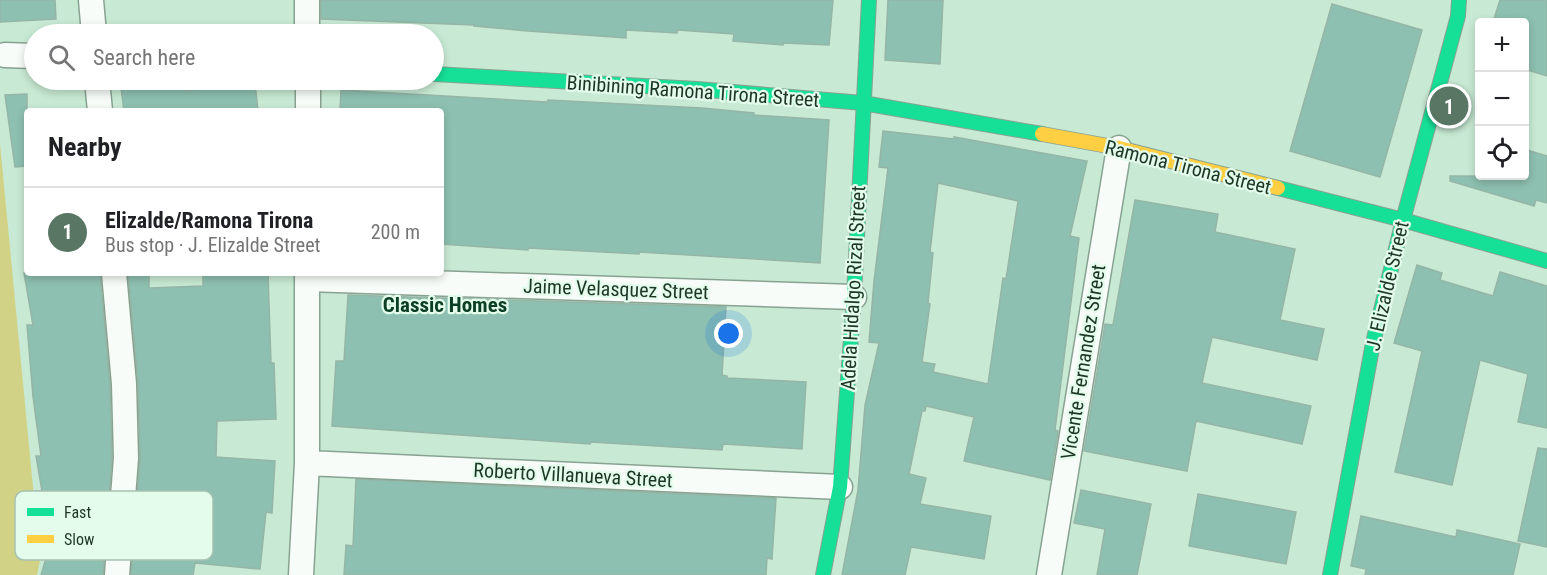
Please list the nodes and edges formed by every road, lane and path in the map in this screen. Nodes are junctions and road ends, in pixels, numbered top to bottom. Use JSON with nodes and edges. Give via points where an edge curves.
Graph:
{"nodes":[{"id":1,"x":91,"y":0,"type":"edge"},
{"id":2,"x":307,"y":0,"type":"edge"},
{"id":3,"x":869,"y":0,"type":"edge"},
{"id":4,"x":1459,"y":0,"type":"edge"},
{"id":5,"x":93,"y":24,"type":"edge"},
{"id":6,"x":308,"y":24,"type":"edge"},
{"id":7,"x":5,"y":55,"type":"dead end"},
{"id":8,"x":24,"y":56,"type":"edge"},
{"id":9,"x":444,"y":75,"type":"edge"},
{"id":10,"x":98,"y":90,"type":"edge"},
{"id":11,"x":308,"y":90,"type":"edge"},
{"id":12,"x":863,"y":104,"type":"junction"},
{"id":13,"x":100,"y":108,"type":"edge"},
{"id":14,"x":308,"y":108,"type":"edge"},
{"id":15,"x":951,"y":117,"type":"joint"},
{"id":16,"x":1119,"y":148,"type":"junction"},
{"id":17,"x":1403,"y":220,"type":"junction"},
{"id":18,"x":1547,"y":261,"type":"edge"},
{"id":19,"x":114,"y":276,"type":"edge"},
{"id":20,"x":307,"y":276,"type":"edge"},
{"id":21,"x":854,"y":297,"type":"junction"},
{"id":22,"x":307,"y":463,"type":"junction"},
{"id":23,"x":840,"y":487,"type":"junction"},
{"id":24,"x":123,"y":491,"type":"edge"},
{"id":25,"x":118,"y":560,"type":"edge"},
{"id":26,"x":117,"y":575,"type":"edge"},
{"id":27,"x":301,"y":575,"type":"edge"},
{"id":28,"x":823,"y":575,"type":"edge"},
{"id":29,"x":1049,"y":575,"type":"edge"},
{"id":30,"x":1330,"y":575,"type":"edge"}],
"edges":[{"from":1,"to":5,"type":"street"},
{"from":2,"to":6,"type":"street"},
{"from":3,"to":12,"type":"street","name":"Adela Hidalgo Rizal Street"},
{"from":4,"to":17,"type":"street","name":"J. Elizalde Street"},
{"from":7,"to":8,"type":"street"},
{"from":9,"to":12,"type":"street","name":"Binibining Ramona Tirona Street","via":[[697,89]]},
{"from":10,"to":13,"type":"street"},
{"from":11,"to":14,"type":"street"},
{"from":12,"to":15,"type":"street","name":"Binibining Ramona Tirona Street"},
{"from":12,"to":21,"type":"street","name":"Adela Hidalgo Rizal Street"},
{"from":15,"to":16,"type":"street","name":"Ramona Tirona Street"},
{"from":16,"to":17,"type":"street","name":"Ramona Tirona Street"},
{"from":16,"to":29,"type":"street","name":"Vicente Fernandez Street"},
{"from":17,"to":18,"type":"street","name":"Ramona Tirona Street"},
{"from":17,"to":30,"type":"street","name":"J. Elizalde Street","via":[[1373,343]]},
{"from":19,"to":24,"type":"street","via":[[124,384]]},
{"from":20,"to":21,"type":"street","name":"Jaime Velasquez Street"},
{"from":20,"to":22,"type":"street"},
{"from":21,"to":23,"type":"street","name":"Adela Hidalgo Rizal Street"},
{"from":22,"to":23,"type":"street","name":"Roberto Villanueva Street"},
{"from":22,"to":27,"type":"street"},
{"from":23,"to":28,"type":"street","name":"Adela Hidalgo Rizal Street"},
{"from":25,"to":26,"type":"street"}]}
